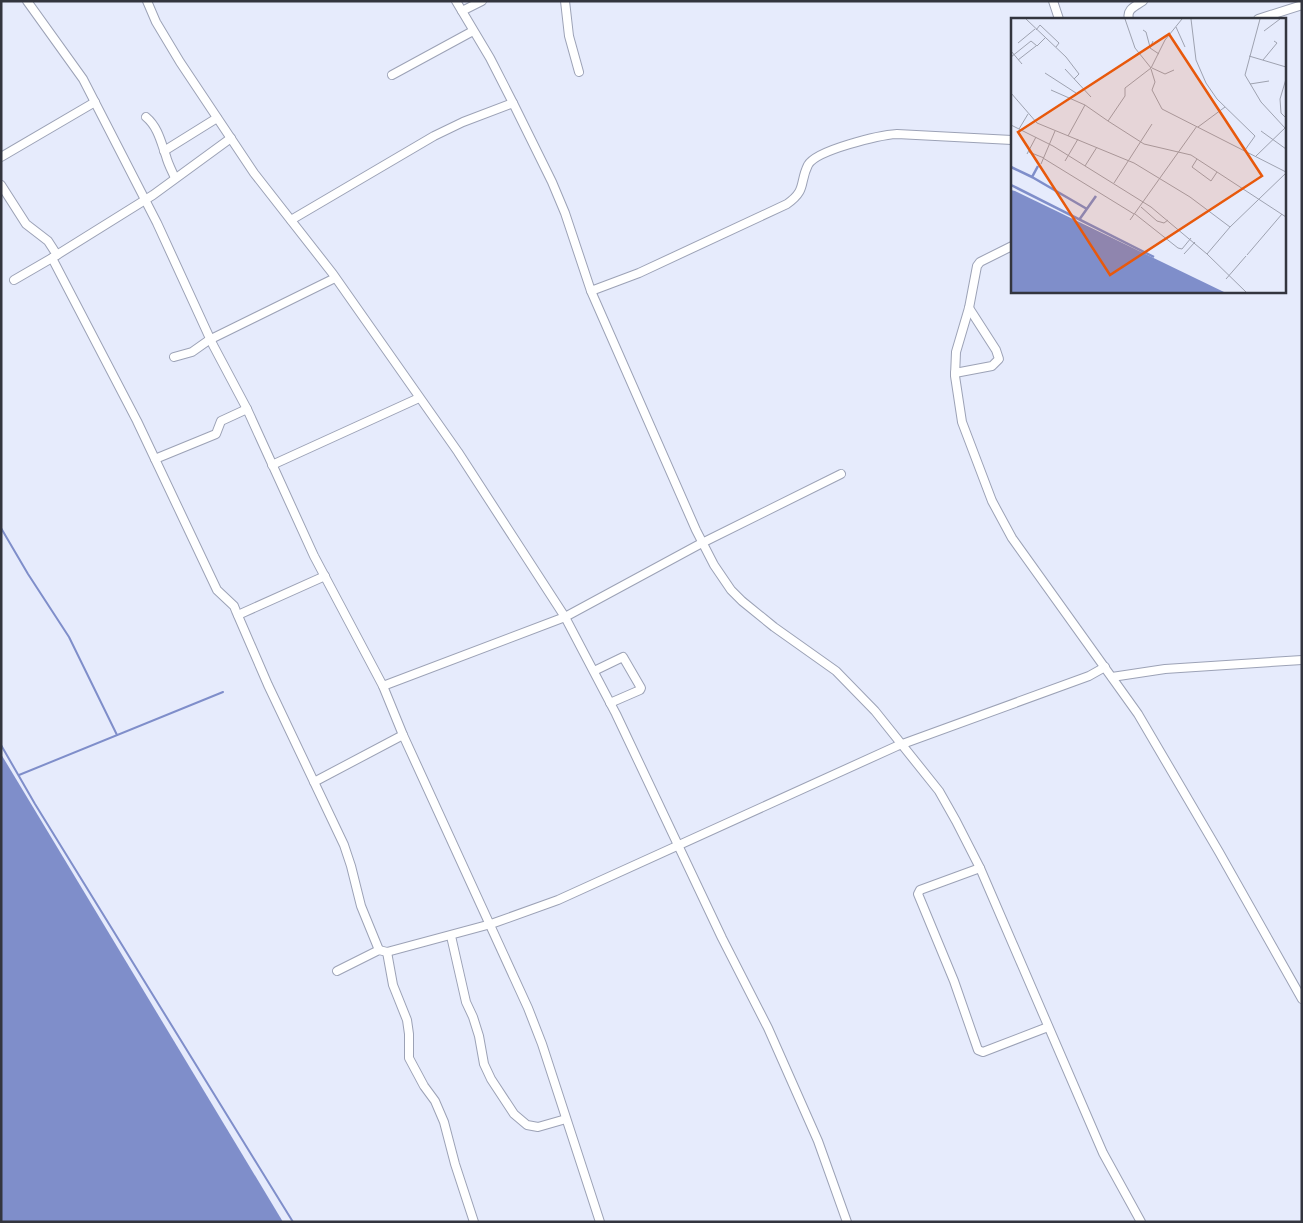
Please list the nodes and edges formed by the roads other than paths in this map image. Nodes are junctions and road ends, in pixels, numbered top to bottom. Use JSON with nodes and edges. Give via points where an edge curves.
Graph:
{"nodes":[{"id":1,"x":27,"y":1,"type":"edge"},
{"id":2,"x":147,"y":1,"type":"edge"},
{"id":3,"x":456,"y":1,"type":"edge"},
{"id":4,"x":482,"y":1,"type":"edge"},
{"id":5,"x":565,"y":1,"type":"edge"},
{"id":6,"x":1053,"y":1,"type":"edge"},
{"id":7,"x":1143,"y":1,"type":"edge"},
{"id":8,"x":1132,"y":4,"type":"edge"},
{"id":9,"x":1302,"y":5,"type":"edge"},
{"id":10,"x":462,"y":11,"type":"junction"},
{"id":11,"x":1059,"y":18,"type":"edge"},
{"id":12,"x":1128,"y":18,"type":"edge"},
{"id":13,"x":1261,"y":18,"type":"edge"},
{"id":14,"x":473,"y":31,"type":"junction"},
{"id":15,"x":579,"y":72,"type":"dead end"},
{"id":16,"x":392,"y":75,"type":"dead end"},
{"id":17,"x":95,"y":102,"type":"junction"},
{"id":18,"x":513,"y":103,"type":"junction"},
{"id":19,"x":146,"y":117,"type":"dead end"},
{"id":20,"x":217,"y":118,"type":"junction"},
{"id":21,"x":231,"y":138,"type":"junction"},
{"id":22,"x":1011,"y":140,"type":"edge"},
{"id":23,"x":164,"y":151,"type":"junction"},
{"id":24,"x":1,"y":157,"type":"edge"},
{"id":25,"x":175,"y":178,"type":"junction"},
{"id":26,"x":1,"y":185,"type":"edge"},
{"id":27,"x":145,"y":200,"type":"junction"},
{"id":28,"x":291,"y":220,"type":"junction"},
{"id":29,"x":1011,"y":247,"type":"edge"},
{"id":30,"x":54,"y":257,"type":"junction"},
{"id":31,"x":335,"y":278,"type":"junction"},
{"id":32,"x":14,"y":280,"type":"dead end"},
{"id":33,"x":591,"y":290,"type":"junction"},
{"id":34,"x":970,"y":308,"type":"junction"},
{"id":35,"x":210,"y":339,"type":"junction"},
{"id":36,"x":174,"y":358,"type":"dead end"},
{"id":37,"x":955,"y":372,"type":"junction"},
{"id":38,"x":419,"y":398,"type":"junction"},
{"id":39,"x":247,"y":408,"type":"junction"},
{"id":40,"x":155,"y":459,"type":"junction"},
{"id":41,"x":272,"y":465,"type":"junction"},
{"id":42,"x":841,"y":474,"type":"dead end"},
{"id":43,"x":702,"y":543,"type":"junction"},
{"id":44,"x":325,"y":576,"type":"junction"},
{"id":45,"x":238,"y":615,"type":"junction"},
{"id":46,"x":565,"y":617,"type":"junction"},
{"id":47,"x":1302,"y":660,"type":"edge"},
{"id":48,"x":1105,"y":667,"type":"junction"},
{"id":49,"x":594,"y":671,"type":"junction"},
{"id":50,"x":1112,"y":678,"type":"junction"},
{"id":51,"x":383,"y":686,"type":"junction"},
{"id":52,"x":610,"y":704,"type":"junction"},
{"id":53,"x":403,"y":734,"type":"junction"},
{"id":54,"x":901,"y":744,"type":"junction"},
{"id":55,"x":314,"y":782,"type":"junction"},
{"id":56,"x":678,"y":844,"type":"junction"},
{"id":57,"x":980,"y":868,"type":"junction"},
{"id":58,"x":491,"y":924,"type":"junction"},
{"id":59,"x":451,"y":936,"type":"junction"},
{"id":60,"x":379,"y":950,"type":"junction"},
{"id":61,"x":387,"y":952,"type":"junction"},
{"id":62,"x":337,"y":971,"type":"dead end"},
{"id":63,"x":1301,"y":998,"type":"edge"},
{"id":64,"x":1048,"y":1026,"type":"junction"},
{"id":65,"x":566,"y":1119,"type":"junction"},
{"id":66,"x":474,"y":1222,"type":"edge"},
{"id":67,"x":600,"y":1222,"type":"edge"},
{"id":68,"x":848,"y":1222,"type":"edge"},
{"id":69,"x":1141,"y":1222,"type":"edge"}],
"edges":[{"from":1,"to":17,"type":"street","via":[[77,69]]},
{"from":2,"to":20,"type":"street","via":[[167,41]]},
{"from":3,"to":10,"type":"street"},
{"from":4,"to":10,"type":"street"},
{"from":5,"to":15,"type":"street","via":[[569,36]]},
{"from":6,"to":11,"type":"street"},
{"from":7,"to":8,"type":"street"},
{"from":8,"to":12,"type":"street"},
{"from":9,"to":13,"type":"street"},
{"from":10,"to":14,"type":"street"},
{"from":14,"to":16,"type":"street"},
{"from":14,"to":18,"type":"street"},
{"from":17,"to":24,"type":"street"},
{"from":17,"to":27,"type":"street"},
{"from":18,"to":28,"type":"street","via":[[434,136]]},
{"from":18,"to":33,"type":"street","via":[[552,182]]},
{"from":19,"to":23,"type":"street","via":[[154,124]]},
{"from":20,"to":21,"type":"street"},
{"from":20,"to":23,"type":"street"},
{"from":21,"to":25,"type":"street"},
{"from":21,"to":28,"type":"street"},
{"from":22,"to":33,"type":"street","via":[[897,134],[831,150],[813,159],[799,194],[787,204],[639,272]]},
{"from":23,"to":25,"type":"street"},
{"from":25,"to":27,"type":"street"},
{"from":26,"to":30,"type":"street","via":[[26,224],[48,241]]},
{"from":27,"to":30,"type":"street"},
{"from":27,"to":35,"type":"street"},
{"from":28,"to":31,"type":"street"},
{"from":29,"to":34,"type":"street","via":[[976,267]]},
{"from":30,"to":32,"type":"street"},
{"from":30,"to":40,"type":"street"},
{"from":31,"to":35,"type":"street"},
{"from":31,"to":38,"type":"street"},
{"from":33,"to":43,"type":"street"},
{"from":34,"to":37,"type":"street","via":[[956,352]]},
{"from":34,"to":37,"type":"street","via":[[999,359],[992,366]]},
{"from":35,"to":36,"type":"street","via":[[192,352]]},
{"from":35,"to":39,"type":"street"},
{"from":37,"to":48,"type":"street","via":[[964,428],[999,517]]},
{"from":38,"to":41,"type":"street"},
{"from":38,"to":46,"type":"street"},
{"from":39,"to":40,"type":"street","via":[[221,421],[216,434]]},
{"from":39,"to":41,"type":"street"},
{"from":40,"to":45,"type":"street","via":[[217,590],[234,606]]},
{"from":41,"to":44,"type":"street"},
{"from":42,"to":43,"type":"street"},
{"from":43,"to":46,"type":"street"},
{"from":43,"to":54,"type":"street","via":[[731,590],[774,628],[836,671],[875,711]]},
{"from":44,"to":45,"type":"street"},
{"from":44,"to":51,"type":"street"},
{"from":45,"to":55,"type":"street"},
{"from":46,"to":49,"type":"street"},
{"from":46,"to":51,"type":"street"},
{"from":47,"to":50,"type":"street","via":[[1166,669]]},
{"from":48,"to":50,"type":"street"},
{"from":48,"to":54,"type":"street"},
{"from":49,"to":52,"type":"street"},
{"from":49,"to":52,"type":"street","via":[[623,657],[640,687],[640,690]]},
{"from":50,"to":63,"type":"street","via":[[1138,714]]},
{"from":51,"to":53,"type":"street"},
{"from":52,"to":56,"type":"street"},
{"from":53,"to":55,"type":"street"},
{"from":53,"to":58,"type":"street"},
{"from":54,"to":56,"type":"street"},
{"from":54,"to":57,"type":"street","via":[[939,791]]},
{"from":55,"to":60,"type":"street","via":[[348,854],[361,906]]},
{"from":56,"to":58,"type":"street","via":[[566,896]]},
{"from":56,"to":68,"type":"street","via":[[788,1071]]},
{"from":57,"to":64,"type":"street"},
{"from":57,"to":64,"type":"street","via":[[920,890],[918,894],[978,1050],[983,1052]]},
{"from":58,"to":59,"type":"street"},
{"from":58,"to":65,"type":"street","via":[[528,1008]]},
{"from":59,"to":61,"type":"street"},
{"from":59,"to":65,"type":"street","via":[[466,1002],[479,1036],[484,1064],[492,1079],[514,1114],[527,1125],[538,1127]]},
{"from":60,"to":61,"type":"street"},
{"from":60,"to":62,"type":"street"},
{"from":61,"to":66,"type":"street","via":[[393,985],[407,1020],[409,1058],[444,1122]]},
{"from":64,"to":69,"type":"street","via":[[1103,1153]]},
{"from":65,"to":67,"type":"street"}]}
